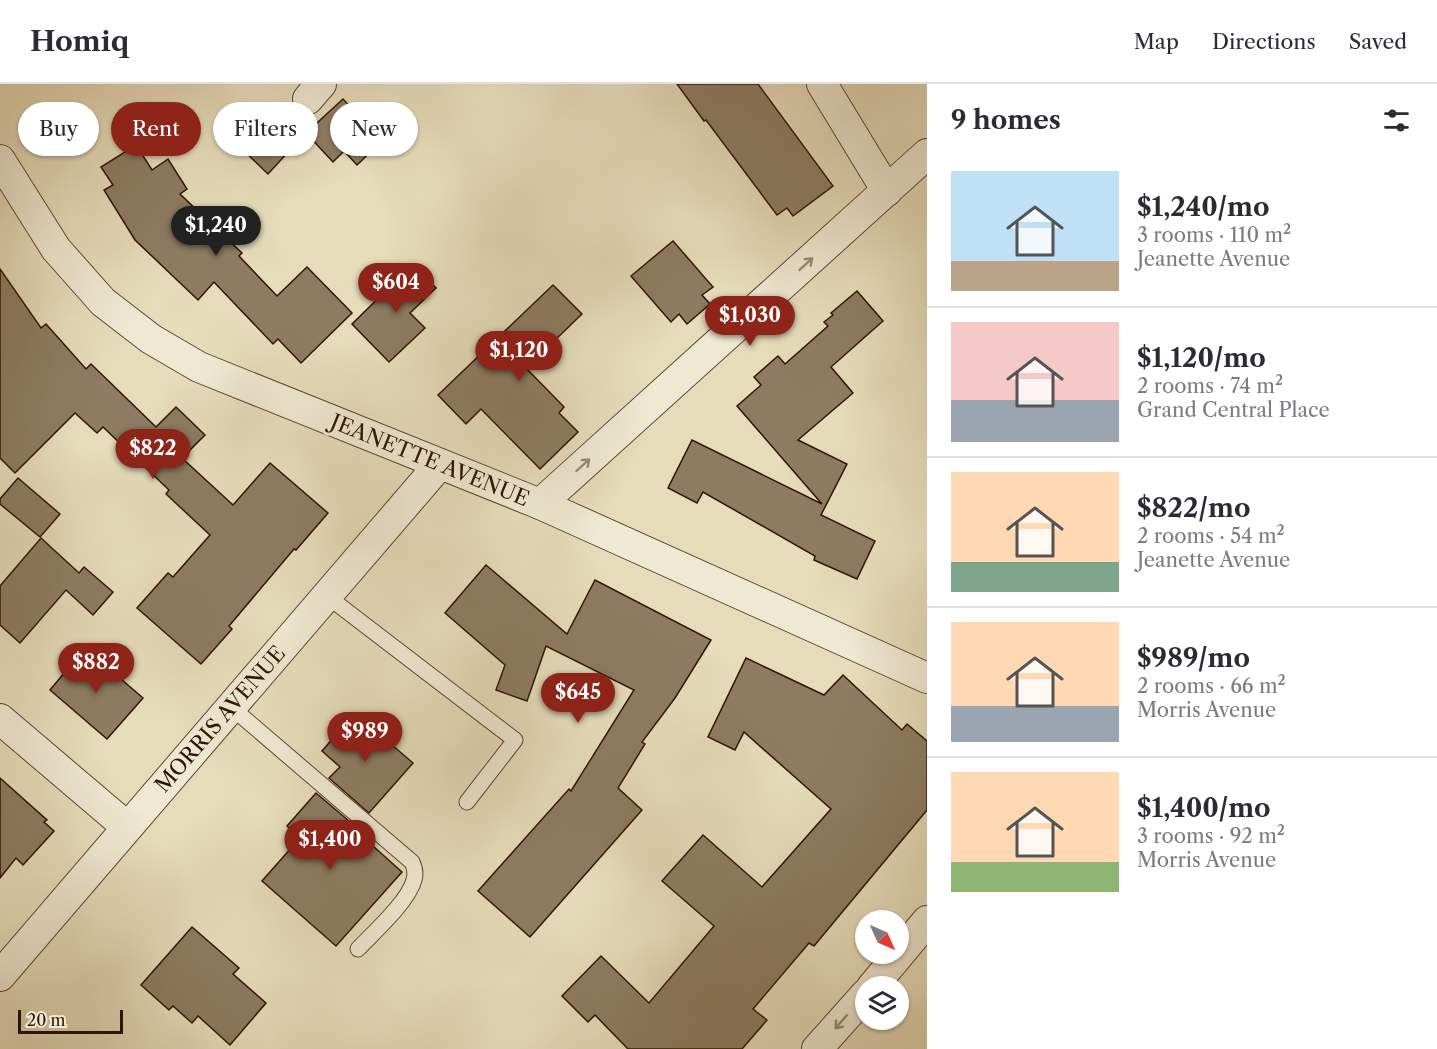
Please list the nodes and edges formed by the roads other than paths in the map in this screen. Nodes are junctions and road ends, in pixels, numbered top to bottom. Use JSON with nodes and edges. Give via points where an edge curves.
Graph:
{"nodes":[{"id":1,"x":822,"y":84,"type":"edge"},
{"id":2,"x":927,"y":154,"type":"edge"},
{"id":3,"x":0,"y":160,"type":"edge"},
{"id":4,"x":887,"y":191,"type":"junction"},
{"id":5,"x":440,"y":464,"type":"junction"},
{"id":6,"x":540,"y":504,"type":"junction"},
{"id":7,"x":327,"y":596,"type":"junction"},
{"id":8,"x":927,"y":678,"type":"edge"},
{"id":9,"x":231,"y":707,"type":"junction"},
{"id":10,"x":0,"y":719,"type":"edge"},
{"id":11,"x":466,"y":802,"type":"dead end"},
{"id":12,"x":127,"y":827,"type":"junction"},
{"id":13,"x":927,"y":921,"type":"edge"},
{"id":14,"x":358,"y":949,"type":"dead end"},
{"id":15,"x":0,"y":976,"type":"edge"},
{"id":16,"x":881,"y":976,"type":"edge"},
{"id":17,"x":855,"y":1006,"type":"edge"},
{"id":18,"x":817,"y":1049,"type":"edge"}],
"edges":[{"from":1,"to":4,"type":"street"},
{"from":2,"to":4,"type":"street"},
{"from":3,"to":5,"type":"street","name":"JEANETTE AVENUE","via":[[56,249],[103,302],[151,339],[199,367]]},
{"from":6,"to":4,"type":"street","one_way":true},
{"from":5,"to":6,"type":"street","name":"JEANETTE AVENUE"},
{"from":5,"to":7,"type":"street","name":"MORRIS AVENUE"},
{"from":6,"to":8,"type":"street","name":"JEANETTE AVENUE"},
{"from":7,"to":9,"type":"street","name":"MORRIS AVENUE"},
{"from":7,"to":11,"type":"lane","via":[[515,740]]},
{"from":9,"to":12,"type":"street","name":"MORRIS AVENUE"},
{"from":9,"to":14,"type":"lane","via":[[412,862],[416,871],[406,896]]},
{"from":10,"to":12,"type":"street"},
{"from":12,"to":15,"type":"street","name":"MORRIS AVENUE"},
{"from":13,"to":16,"type":"street"},
{"from":17,"to":18,"type":"street","one_way":true}]}
